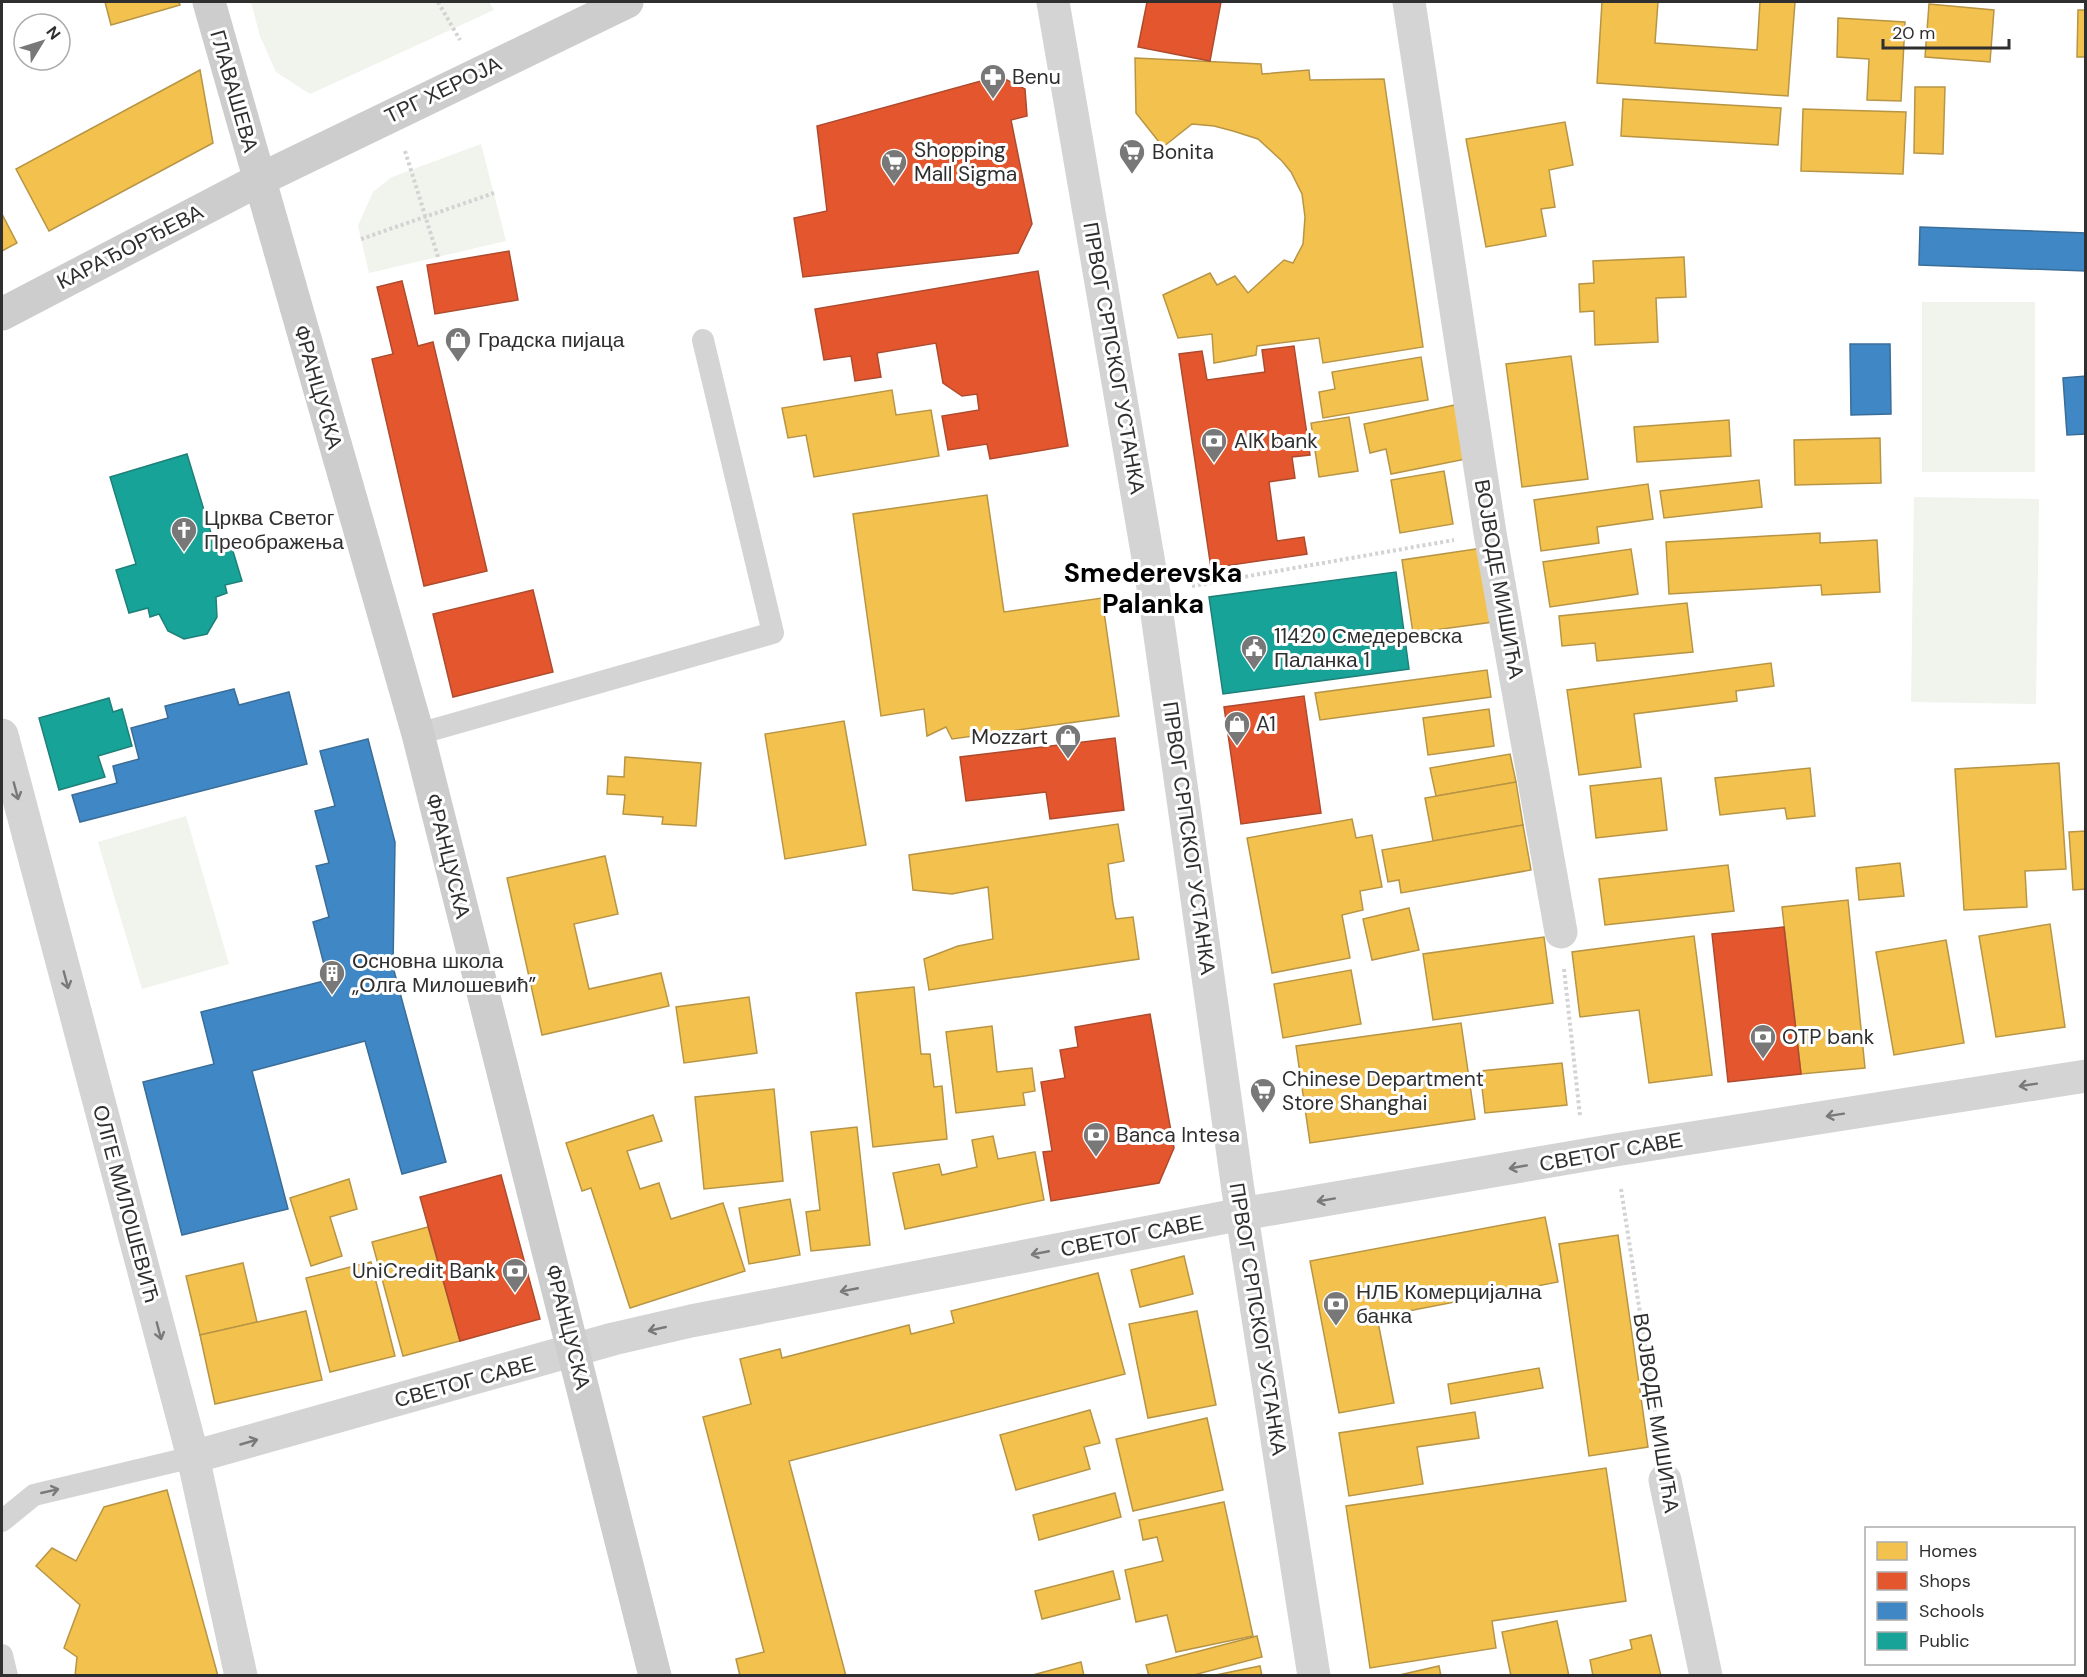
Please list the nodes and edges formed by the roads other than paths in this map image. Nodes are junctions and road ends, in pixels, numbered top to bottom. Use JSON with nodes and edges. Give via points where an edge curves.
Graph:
{"nodes":[{"id":1,"x":209,"y":2,"type":"edge"},
{"id":2,"x":627,"y":2,"type":"edge"},
{"id":3,"x":1053,"y":2,"type":"edge"},
{"id":4,"x":1409,"y":2,"type":"edge"},
{"id":5,"x":259,"y":180,"type":"junction"},
{"id":6,"x":2,"y":314,"type":"edge"},
{"id":7,"x":703,"y":340,"type":"dead end"},
{"id":8,"x":418,"y":734,"type":"junction"},
{"id":9,"x":2,"y":735,"type":"edge"},
{"id":10,"x":1561,"y":932,"type":"road end"},
{"id":11,"x":2085,"y":1076,"type":"edge"},
{"id":12,"x":1242,"y":1214,"type":"junction"},
{"id":13,"x":575,"y":1351,"type":"junction"},
{"id":14,"x":193,"y":1457,"type":"junction"},
{"id":15,"x":1665,"y":1480,"type":"road end"},
{"id":16,"x":2,"y":1521,"type":"edge"},
{"id":17,"x":2,"y":1655,"type":"edge"},
{"id":18,"x":7,"y":1676,"type":"edge"},
{"id":19,"x":241,"y":1676,"type":"edge"},
{"id":20,"x":655,"y":1676,"type":"edge"},
{"id":21,"x":1314,"y":1676,"type":"edge"},
{"id":22,"x":1706,"y":1676,"type":"edge"}],
"edges":[{"from":1,"to":5,"type":"main road","name":"ГЛАВАШЕВА"},
{"from":2,"to":5,"type":"main road","name":"ТРГ ХЕРОЈА"},
{"from":3,"to":12,"type":"street","name":"ПРВОГ СРПСКОГ УСТАНКА","via":[[1154,593]]},
{"from":4,"to":10,"type":"street","name":"ВОЈВОДЕ МИШИЋА","via":[[1490,533]]},
{"from":5,"to":6,"type":"main road","name":"КАРАЂОРЂЕВА"},
{"from":5,"to":8,"type":"main road","name":"ФРАНЦУСКА"},
{"from":7,"to":8,"type":"lane","via":[[773,633]]},
{"from":8,"to":13,"type":"main road","name":"ФРАНЦУСКА"},
{"from":9,"to":14,"type":"street","name":"ОЛГЕ МИЛОШЕВИЋ","one_way":true},
{"from":11,"to":12,"type":"street","name":"СВЕТОГ САВЕ","one_way":true},
{"from":12,"to":13,"type":"street","name":"СВЕТОГ САВЕ","one_way":true,"via":[[691,1321]]},
{"from":12,"to":21,"type":"street","name":"ПРВОГ СРПСКОГ УСТАНКА"},
{"from":14,"to":13,"type":"street","name":"СВЕТОГ САВЕ","one_way":true},
{"from":13,"to":20,"type":"main road","name":"ФРАНЦУСКА"},
{"from":16,"to":14,"type":"lane","one_way":true,"via":[[34,1495]]},
{"from":14,"to":19,"type":"street","name":"ОЛГЕ МИЛОШЕВИЋ"},
{"from":15,"to":22,"type":"street","name":"ВОЈВОДЕ МИШИЋА"},
{"from":17,"to":18,"type":"lane"}]}
